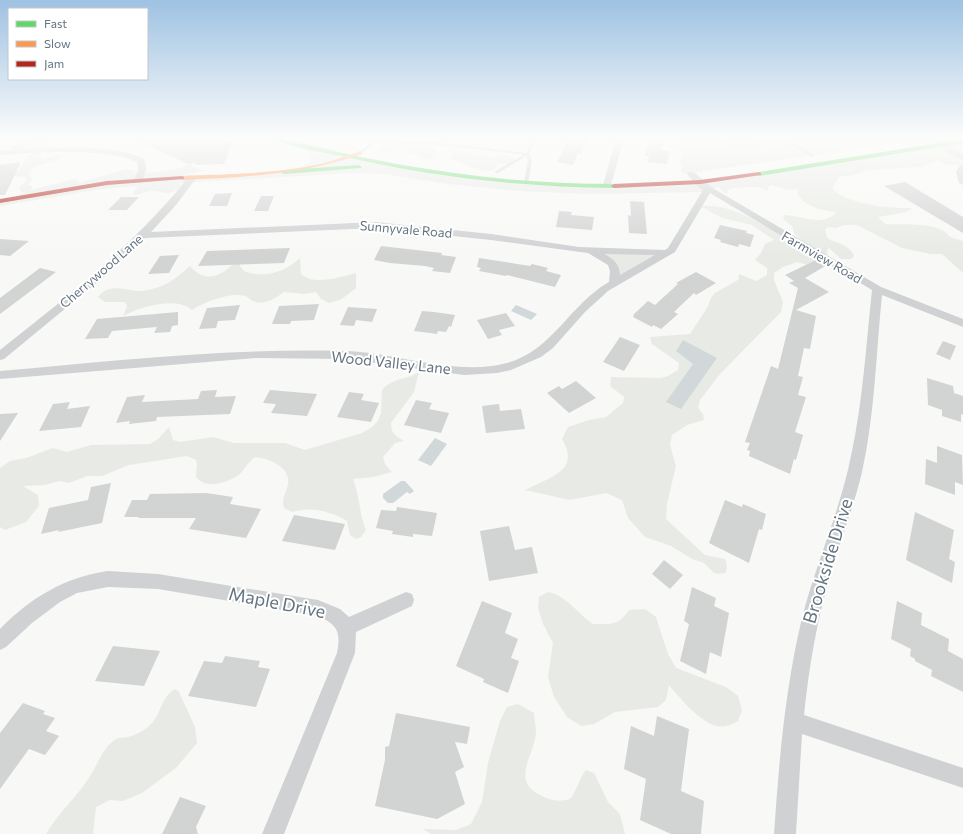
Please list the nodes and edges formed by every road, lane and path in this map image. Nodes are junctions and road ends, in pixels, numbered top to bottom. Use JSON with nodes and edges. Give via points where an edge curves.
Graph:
{"nodes":[{"id":1,"x":139,"y":177,"type":"edge"},
{"id":2,"x":193,"y":177,"type":"joint"},
{"id":3,"x":483,"y":177,"type":"edge"},
{"id":4,"x":518,"y":177,"type":"edge"},
{"id":5,"x":609,"y":177,"type":"edge"},
{"id":6,"x":656,"y":177,"type":"edge"},
{"id":7,"x":694,"y":177,"type":"edge"},
{"id":8,"x":742,"y":177,"type":"edge"},
{"id":9,"x":527,"y":179,"type":"junction"},
{"id":10,"x":138,"y":180,"type":"junction"},
{"id":11,"x":608,"y":181,"type":"junction"},
{"id":12,"x":698,"y":182,"type":"junction"},
{"id":13,"x":708,"y":189,"type":"junction"},
{"id":14,"x":0,"y":201,"type":"edge"},
{"id":15,"x":142,"y":235,"type":"junction"},
{"id":16,"x":579,"y":250,"type":"junction"},
{"id":17,"x":669,"y":252,"type":"junction"},
{"id":18,"x":614,"y":282,"type":"junction"},
{"id":19,"x":877,"y":288,"type":"junction"},
{"id":20,"x":963,"y":323,"type":"edge"},
{"id":21,"x":0,"y":356,"type":"edge"},
{"id":22,"x":0,"y":375,"type":"edge"},
{"id":23,"x":406,"y":600,"type":"dead end"},
{"id":24,"x":347,"y":627,"type":"junction"},
{"id":25,"x":0,"y":641,"type":"edge"},
{"id":26,"x":793,"y":721,"type":"junction"},
{"id":27,"x":963,"y":778,"type":"edge"},
{"id":28,"x":273,"y":834,"type":"edge"},
{"id":29,"x":785,"y":834,"type":"edge"}],
"edges":[{"from":1,"to":10,"type":"street"},
{"from":2,"to":10,"type":"main road"},
{"from":2,"to":15,"type":"street","name":"Cherrywood Lane"},
{"from":3,"to":9,"type":"main road"},
{"from":4,"to":9,"type":"main road"},
{"from":5,"to":11,"type":"street"},
{"from":6,"to":11,"type":"main road"},
{"from":7,"to":12,"type":"street","name":"Farmview Road"},
{"from":8,"to":12,"type":"main road"},
{"from":9,"to":11,"type":"main road"},
{"from":10,"to":14,"type":"main road"},
{"from":11,"to":12,"type":"main road"},
{"from":12,"to":13,"type":"street","name":"Farmview Road"},
{"from":13,"to":17,"type":"street","name":"Wood Valley Lane","via":[[675,247]]},
{"from":13,"to":19,"type":"street","name":"Farmview Road"},
{"from":15,"to":16,"type":"street","name":"Sunnyvale Road","via":[[376,225],[491,237]]},
{"from":15,"to":21,"type":"street","name":"Cherrywood Lane","via":[[105,270]]},
{"from":16,"to":17,"type":"street","name":"Sunnyvale Road"},
{"from":16,"to":18,"type":"street","via":[[602,256],[611,262],[616,271]]},
{"from":17,"to":18,"type":"street","name":"Wood Valley Lane"},
{"from":18,"to":22,"type":"street","name":"Wood Valley Lane","via":[[594,297],[549,346],[523,362],[497,369],[457,370],[346,356],[256,354]]},
{"from":19,"to":20,"type":"street","name":"Farmview Road"},
{"from":19,"to":26,"type":"street","name":"Brookside Drive","via":[[871,364],[858,456],[818,588],[803,650]]},
{"from":23,"to":24,"type":"street"},
{"from":24,"to":25,"type":"street","name":"Maple Drive","via":[[334,615],[318,608],[159,582],[110,579],[76,586],[62,592],[31,613]]},
{"from":24,"to":28,"type":"street","via":[[349,638],[344,660]]},
{"from":26,"to":27,"type":"street"},
{"from":26,"to":29,"type":"street","name":"Brookside Drive"}]}
